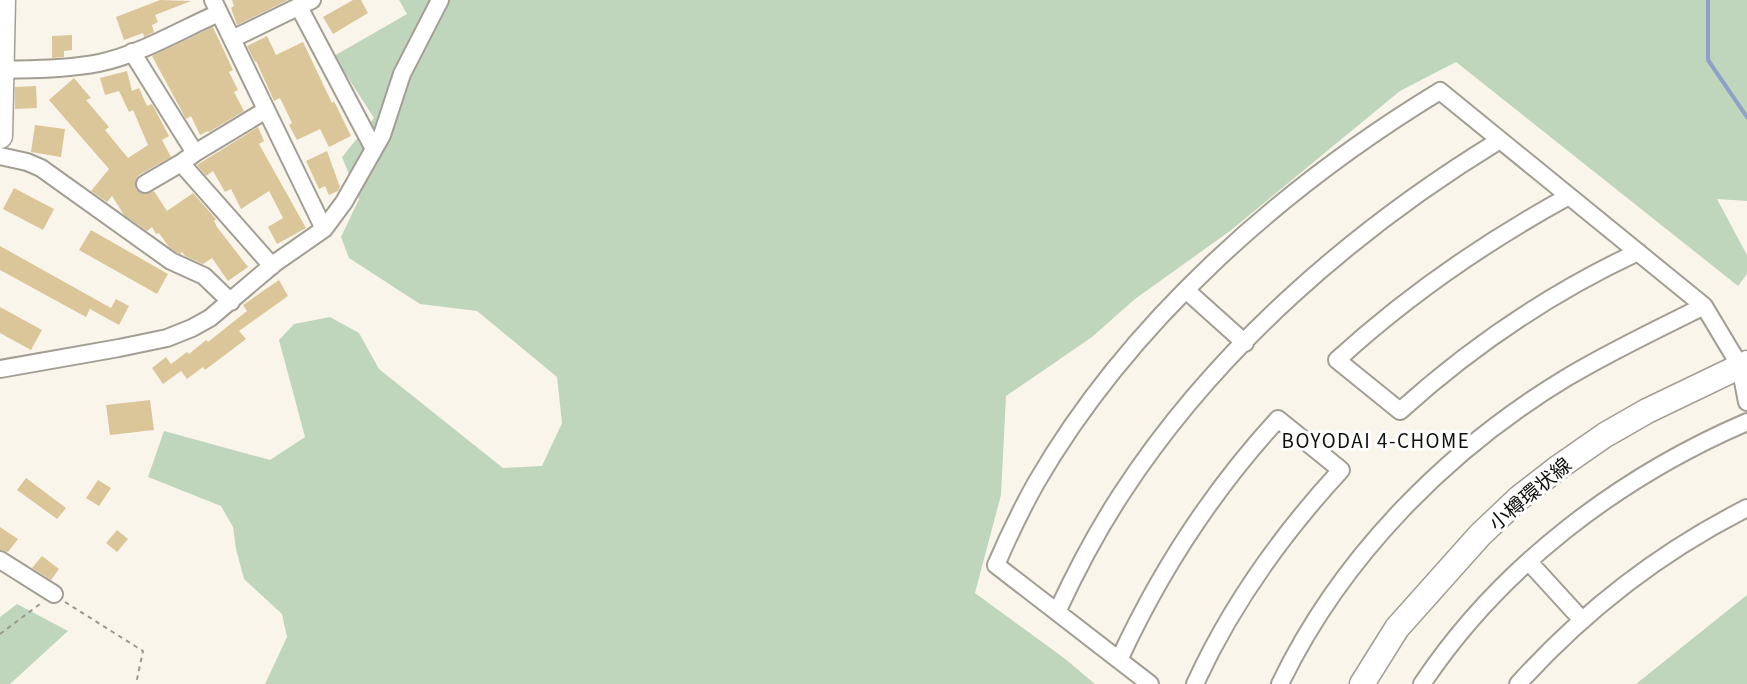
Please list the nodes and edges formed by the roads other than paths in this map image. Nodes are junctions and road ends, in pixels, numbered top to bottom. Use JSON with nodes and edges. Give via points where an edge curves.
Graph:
{"nodes":[{"id":1,"x":3,"y":0,"type":"edge"},
{"id":2,"x":440,"y":0,"type":"edge"},
{"id":3,"x":306,"y":3,"type":"edge"},
{"id":4,"x":216,"y":7,"type":"edge"},
{"id":5,"x":232,"y":39,"type":"junction"},
{"id":6,"x":132,"y":52,"type":"junction"},
{"id":7,"x":3,"y":70,"type":"junction"},
{"id":8,"x":266,"y":110,"type":"junction"},
{"id":9,"x":0,"y":136,"type":"edge"},
{"id":10,"x":1500,"y":140,"type":"junction"},
{"id":11,"x":374,"y":149,"type":"junction"},
{"id":12,"x":195,"y":153,"type":"junction"},
{"id":13,"x":0,"y":156,"type":"edge"},
{"id":14,"x":181,"y":163,"type":"junction"},
{"id":15,"x":145,"y":184,"type":"dead end"},
{"id":16,"x":1569,"y":196,"type":"junction"},
{"id":17,"x":324,"y":230,"type":"junction"},
{"id":18,"x":1638,"y":252,"type":"junction"},
{"id":19,"x":272,"y":266,"type":"junction"},
{"id":20,"x":1187,"y":291,"type":"junction"},
{"id":21,"x":231,"y":302,"type":"junction"},
{"id":22,"x":1704,"y":306,"type":"junction"},
{"id":23,"x":1245,"y":343,"type":"junction"},
{"id":24,"x":1744,"y":365,"type":"edge"},
{"id":25,"x":0,"y":369,"type":"edge"},
{"id":26,"x":1747,"y":402,"type":"edge"},
{"id":27,"x":1747,"y":422,"type":"edge"},
{"id":28,"x":1747,"y":508,"type":"edge"},
{"id":29,"x":0,"y":560,"type":"edge"},
{"id":30,"x":1528,"y":562,"type":"junction"},
{"id":31,"x":54,"y":594,"type":"road end"},
{"id":32,"x":1057,"y":612,"type":"junction"},
{"id":33,"x":1582,"y":620,"type":"junction"},
{"id":34,"x":1119,"y":660,"type":"junction"},
{"id":35,"x":1150,"y":684,"type":"edge"},
{"id":36,"x":1195,"y":684,"type":"edge"},
{"id":37,"x":1280,"y":684,"type":"edge"},
{"id":38,"x":1362,"y":684,"type":"edge"},
{"id":39,"x":1422,"y":684,"type":"edge"},
{"id":40,"x":1518,"y":684,"type":"edge"}],
"edges":[{"from":1,"to":7,"type":"main road"},
{"from":2,"to":11,"type":"street","via":[[402,74]]},
{"from":3,"to":5,"type":"street"},
{"from":3,"to":11,"type":"street"},
{"from":4,"to":5,"type":"street"},
{"from":4,"to":6,"type":"street"},
{"from":5,"to":8,"type":"street"},
{"from":6,"to":7,"type":"street","via":[[81,66]]},
{"from":6,"to":12,"type":"street"},
{"from":7,"to":9,"type":"main road"},
{"from":8,"to":12,"type":"street"},
{"from":8,"to":17,"type":"street"},
{"from":10,"to":16,"type":"street"},
{"from":10,"to":20,"type":"street","via":[[1440,91],[1361,142],[1301,188]]},
{"from":10,"to":23,"type":"street","via":[[1362,236]]},
{"from":11,"to":17,"type":"street"},
{"from":12,"to":14,"type":"street"},
{"from":13,"to":21,"type":"street","via":[[41,168],[171,261],[204,276]]},
{"from":14,"to":15,"type":"street"},
{"from":14,"to":19,"type":"street"},
{"from":16,"to":18,"type":"street"},
{"from":16,"to":18,"type":"street","via":[[1447,271],[1337,360],[1400,411],[1453,365],[1517,318],[1579,280]]},
{"from":17,"to":19,"type":"street"},
{"from":18,"to":22,"type":"street"},
{"from":19,"to":21,"type":"street"},
{"from":20,"to":23,"type":"street"},
{"from":20,"to":32,"type":"street","via":[[1115,370],[1061,444],[1020,513],[996,565]]},
{"from":21,"to":25,"type":"street","via":[[210,318],[167,338]]},
{"from":22,"to":24,"type":"street"},
{"from":22,"to":37,"type":"street","via":[[1566,378],[1502,422],[1440,473],[1355,565],[1306,637]]},
{"from":23,"to":32,"type":"street","via":[[1177,418],[1122,492]]},
{"from":24,"to":26,"type":"street"},
{"from":24,"to":38,"type":"main road","name":"小樽環状線","via":[[1605,435],[1519,498],[1480,535],[1397,628]]},
{"from":27,"to":30,"type":"street","via":[[1634,482]]},
{"from":28,"to":33,"type":"street","via":[[1674,550]]},
{"from":29,"to":31,"type":"street"},
{"from":30,"to":33,"type":"street"},
{"from":30,"to":39,"type":"street","via":[[1486,602]]},
{"from":32,"to":34,"type":"street"},
{"from":33,"to":40,"type":"street"},
{"from":34,"to":35,"type":"street"},
{"from":34,"to":36,"type":"street","via":[[1158,580],[1182,542],[1234,470],[1278,419],[1341,470],[1266,563],[1223,630]]}]}
